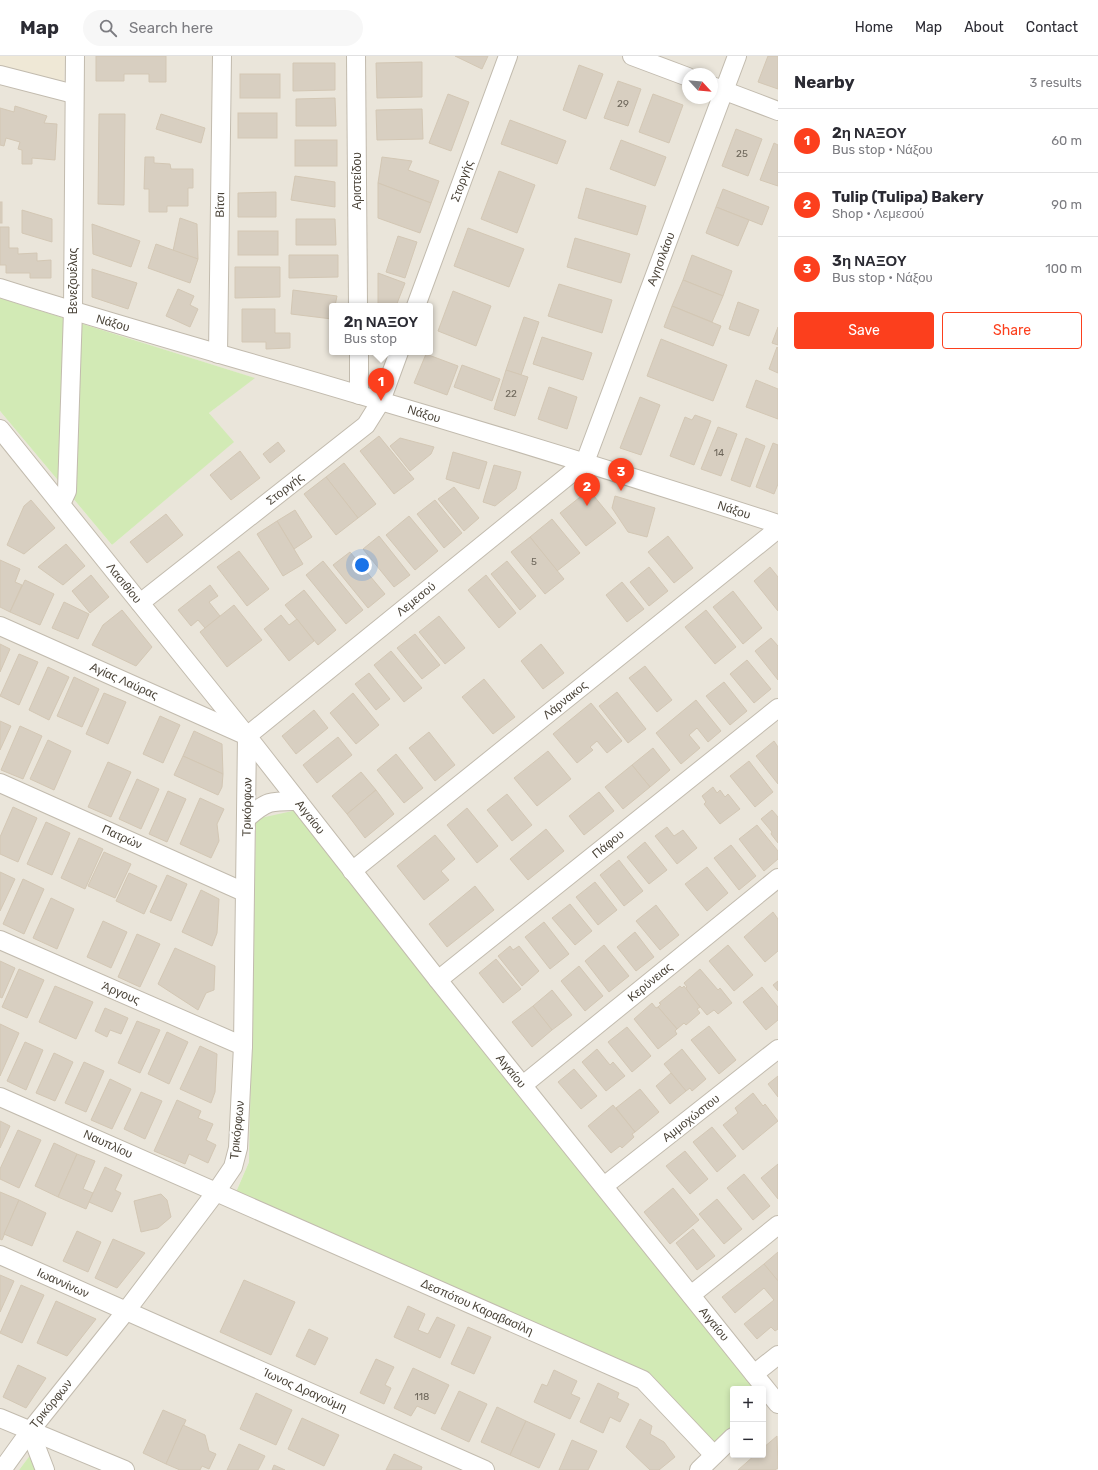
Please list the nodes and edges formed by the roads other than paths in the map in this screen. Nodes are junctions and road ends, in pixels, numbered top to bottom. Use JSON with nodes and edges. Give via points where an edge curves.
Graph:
{"nodes":[{"id":1,"x":75,"y":56,"type":"edge"},
{"id":2,"x":222,"y":56,"type":"edge"},
{"id":3,"x":356,"y":56,"type":"edge"},
{"id":4,"x":508,"y":56,"type":"edge"},
{"id":5,"x":632,"y":56,"type":"edge"},
{"id":6,"x":737,"y":56,"type":"edge"},
{"id":7,"x":0,"y":75,"type":"edge"},
{"id":8,"x":682,"y":75,"type":"edge"},
{"id":9,"x":718,"y":88,"type":"edge"},
{"id":10,"x":74,"y":94,"type":"junction"},
{"id":11,"x":712,"y":104,"type":"edge"},
{"id":12,"x":778,"y":111,"type":"edge"},
{"id":13,"x":0,"y":288,"type":"edge"},
{"id":14,"x":358,"y":303,"type":"edge"},
{"id":15,"x":417,"y":303,"type":"edge"},
{"id":16,"x":73,"y":312,"type":"junction"},
{"id":17,"x":218,"y":354,"type":"junction"},
{"id":18,"x":358,"y":355,"type":"edge"},
{"id":19,"x":398,"y":355,"type":"edge"},
{"id":20,"x":359,"y":394,"type":"junction"},
{"id":21,"x":381,"y":401,"type":"junction"},
{"id":22,"x":0,"y":429,"type":"edge"},
{"id":23,"x":585,"y":462,"type":"junction"},
{"id":24,"x":61,"y":504,"type":"junction"},
{"id":25,"x":778,"y":524,"type":"edge"},
{"id":26,"x":778,"y":529,"type":"edge"},
{"id":27,"x":140,"y":603,"type":"junction"},
{"id":28,"x":0,"y":626,"type":"edge"},
{"id":29,"x":778,"y":708,"type":"edge"},
{"id":30,"x":247,"y":736,"type":"junction"},
{"id":31,"x":0,"y":783,"type":"edge"},
{"id":32,"x":298,"y":801,"type":"junction"},
{"id":33,"x":247,"y":818,"type":"junction"},
{"id":34,"x":352,"y":870,"type":"junction"},
{"id":35,"x":778,"y":878,"type":"edge"},
{"id":36,"x":244,"y":892,"type":"junction"},
{"id":37,"x":0,"y":940,"type":"edge"},
{"id":38,"x":438,"y":980,"type":"junction"},
{"id":39,"x":243,"y":1046,"type":"junction"},
{"id":40,"x":778,"y":1049,"type":"edge"},
{"id":41,"x":523,"y":1085,"type":"junction"},
{"id":42,"x":0,"y":1097,"type":"edge"},
{"id":43,"x":604,"y":1186,"type":"junction"},
{"id":44,"x":216,"y":1192,"type":"junction"},
{"id":45,"x":778,"y":1225,"type":"edge"},
{"id":46,"x":0,"y":1255,"type":"edge"},
{"id":47,"x":691,"y":1295,"type":"junction"},
{"id":48,"x":126,"y":1311,"type":"junction"},
{"id":49,"x":778,"y":1355,"type":"edge"},
{"id":50,"x":754,"y":1374,"type":"junction"},
{"id":51,"x":771,"y":1403,"type":"edge"},
{"id":52,"x":0,"y":1418,"type":"edge"},
{"id":53,"x":30,"y":1432,"type":"junction"},
{"id":54,"x":730,"y":1440,"type":"edge"},
{"id":55,"x":714,"y":1455,"type":"junction"},
{"id":56,"x":2,"y":1470,"type":"edge"},
{"id":57,"x":45,"y":1470,"type":"edge"},
{"id":58,"x":125,"y":1470,"type":"edge"},
{"id":59,"x":485,"y":1470,"type":"edge"},
{"id":60,"x":699,"y":1470,"type":"edge"}],
"edges":[{"from":1,"to":10,"type":"street","name":"Βενεζουέλας"},
{"from":2,"to":17,"type":"street","name":"Βίτσι"},
{"from":3,"to":14,"type":"street","name":"Αριστείδου"},
{"from":4,"to":15,"type":"street","name":"Στοργής"},
{"from":5,"to":8,"type":"street"},
{"from":6,"to":9,"type":"street","name":"Αγησιλάου"},
{"from":7,"to":10,"type":"street"},
{"from":9,"to":12,"type":"street"},
{"from":10,"to":16,"type":"street","name":"Βενεζουέλας"},
{"from":11,"to":23,"type":"street","name":"Αγησιλάου"},
{"from":13,"to":16,"type":"street","name":"Νάξου"},
{"from":16,"to":17,"type":"street","name":"Νάξου"},
{"from":16,"to":24,"type":"street","name":"Βενεζουέλας","via":[[67,491]]},
{"from":17,"to":20,"type":"street","name":"Νάξου"},
{"from":18,"to":20,"type":"street"},
{"from":19,"to":21,"type":"street","name":"Στοργής"},
{"from":20,"to":21,"type":"street","name":"Νάξου"},
{"from":21,"to":23,"type":"street","name":"Νάξου"},
{"from":21,"to":27,"type":"street","name":"Στοργής","via":[[366,425]]},
{"from":22,"to":24,"type":"street","name":"Λασιθίου"},
{"from":23,"to":25,"type":"street","name":"Νάξου"},
{"from":23,"to":30,"type":"street","name":"Λεμεσού"},
{"from":24,"to":27,"type":"street","name":"Λασιθίου"},
{"from":26,"to":34,"type":"street","name":"Λάρνακος"},
{"from":27,"to":30,"type":"street","name":"Λασιθίου"},
{"from":28,"to":30,"type":"street","name":"Αγίας Λαύρας"},
{"from":29,"to":38,"type":"street","name":"Πάφου"},
{"from":30,"to":32,"type":"street","name":"Αιγαίου"},
{"from":30,"to":33,"type":"street","name":"Τρικόρφων"},
{"from":31,"to":36,"type":"street","name":"Πατρών"},
{"from":32,"to":33,"type":"street","via":[[272,801]]},
{"from":32,"to":34,"type":"street","name":"Αιγαίου"},
{"from":33,"to":36,"type":"street","name":"Τρικόρφων"},
{"from":34,"to":38,"type":"street","name":"Αιγαίου"},
{"from":35,"to":41,"type":"street","name":"Κερύνειας"},
{"from":36,"to":39,"type":"street","name":"Τρικόρφων"},
{"from":37,"to":39,"type":"street","name":"Άργους"},
{"from":38,"to":41,"type":"street","name":"Αιγαίου"},
{"from":39,"to":44,"type":"street","name":"Τρικόρφων","via":[[238,1148],[233,1167]]},
{"from":40,"to":43,"type":"street","name":"Αμμοχώστου"},
{"from":41,"to":43,"type":"street","name":"Αιγαίου"},
{"from":42,"to":44,"type":"street","name":"Ναυπλίου"},
{"from":43,"to":47,"type":"street","name":"Αιγαίου"},
{"from":44,"to":48,"type":"street","name":"Τρικόρφων"},
{"from":44,"to":55,"type":"street","name":"Δεσπότου Καραβασίλη","via":[[643,1380]]},
{"from":45,"to":47,"type":"street"},
{"from":46,"to":48,"type":"street","name":"Ιωαννίνων"},
{"from":47,"to":50,"type":"street","name":"Αιγαίου"},
{"from":48,"to":53,"type":"street","name":"Τρικόρφων"},
{"from":48,"to":59,"type":"street","name":"Ίωνος Δραγούμη"},
{"from":49,"to":50,"type":"street"},
{"from":50,"to":51,"type":"street","name":"Αιγαίου"},
{"from":52,"to":53,"type":"street"},
{"from":53,"to":56,"type":"street","name":"Τρικόρφων"},
{"from":53,"to":57,"type":"street"},
{"from":53,"to":58,"type":"street"},
{"from":54,"to":55,"type":"street"},
{"from":55,"to":60,"type":"street"}]}
